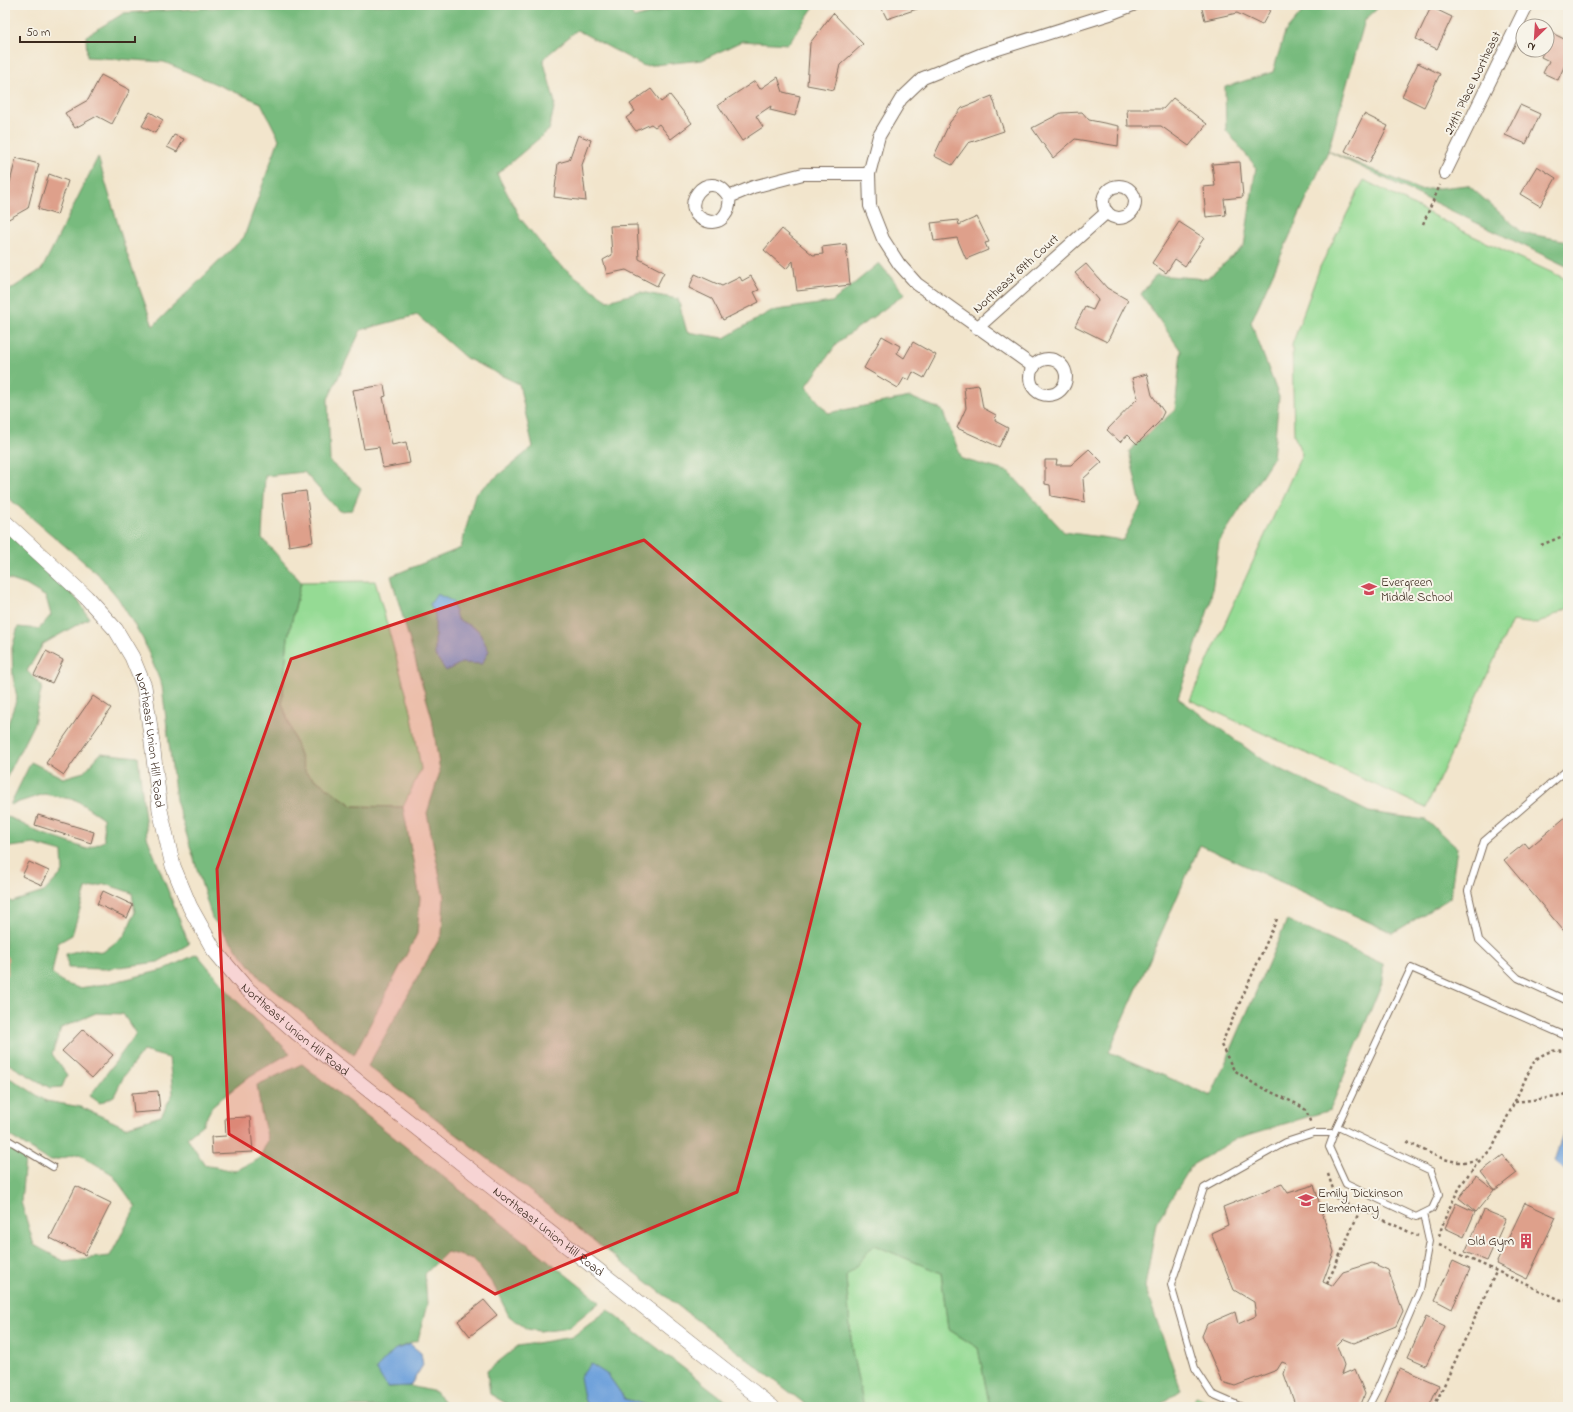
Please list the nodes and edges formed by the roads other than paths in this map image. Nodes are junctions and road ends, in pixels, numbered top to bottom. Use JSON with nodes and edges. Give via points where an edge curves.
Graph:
{"nodes":[{"id":1,"x":1133,"y":5,"type":"edge"},
{"id":2,"x":1526,"y":5,"type":"edge"},
{"id":3,"x":1445,"y":173,"type":"road end"},
{"id":4,"x":869,"y":174,"type":"junction"},
{"id":5,"x":729,"y":197,"type":"dead end"},
{"id":6,"x":1107,"y":212,"type":"dead end"},
{"id":7,"x":977,"y":328,"type":"junction"},
{"id":8,"x":1034,"y":367,"type":"dead end"},
{"id":9,"x":5,"y":522,"type":"edge"},
{"id":10,"x":1568,"y":769,"type":"edge"},
{"id":11,"x":1568,"y":1001,"type":"edge"},
{"id":12,"x":1568,"y":1037,"type":"edge"},
{"id":13,"x":1338,"y":1127,"type":"junction"},
{"id":14,"x":1334,"y":1134,"type":"junction"},
{"id":15,"x":5,"y":1138,"type":"edge"},
{"id":16,"x":53,"y":1167,"type":"dead end"},
{"id":17,"x":1423,"y":1214,"type":"junction"},
{"id":18,"x":772,"y":1407,"type":"edge"},
{"id":19,"x":1242,"y":1407,"type":"edge"},
{"id":20,"x":1368,"y":1407,"type":"edge"}],
"edges":[{"from":1,"to":4,"type":"street","via":[[982,54],[923,78],[901,99],[883,130]]},
{"from":2,"to":3,"type":"street","name":"211th Place Northeast"},
{"from":4,"to":5,"type":"street","via":[[803,174],[753,187]]},
{"from":4,"to":7,"type":"street","via":[[870,206],[883,239],[899,264],[917,284]]},
{"from":6,"to":7,"type":"street","name":"Northeast 69th Court"},
{"from":7,"to":8,"type":"street","name":"Northeast 69th Court"},
{"from":9,"to":18,"type":"street","name":"Northeast Union Hill Road","via":[[86,597],[116,630],[132,657],[144,686],[160,810],[173,866],[190,907],[214,950],[245,987],[297,1033]]},
{"from":10,"to":11,"type":"lane","via":[[1484,841],[1468,891],[1479,940],[1518,978]]},
{"from":12,"to":13,"type":"lane","via":[[1411,968]]},
{"from":13,"to":14,"type":"lane"},
{"from":13,"to":17,"type":"lane","via":[[1431,1171],[1439,1194],[1432,1210]]},
{"from":14,"to":17,"type":"lane","via":[[1329,1147],[1346,1184],[1416,1217]]},
{"from":14,"to":19,"type":"lane","via":[[1314,1133],[1286,1142],[1204,1188],[1172,1285],[1195,1368],[1212,1394]]},
{"from":15,"to":16,"type":"lane"},
{"from":17,"to":20,"type":"lane","via":[[1429,1241],[1420,1290]]}]}
